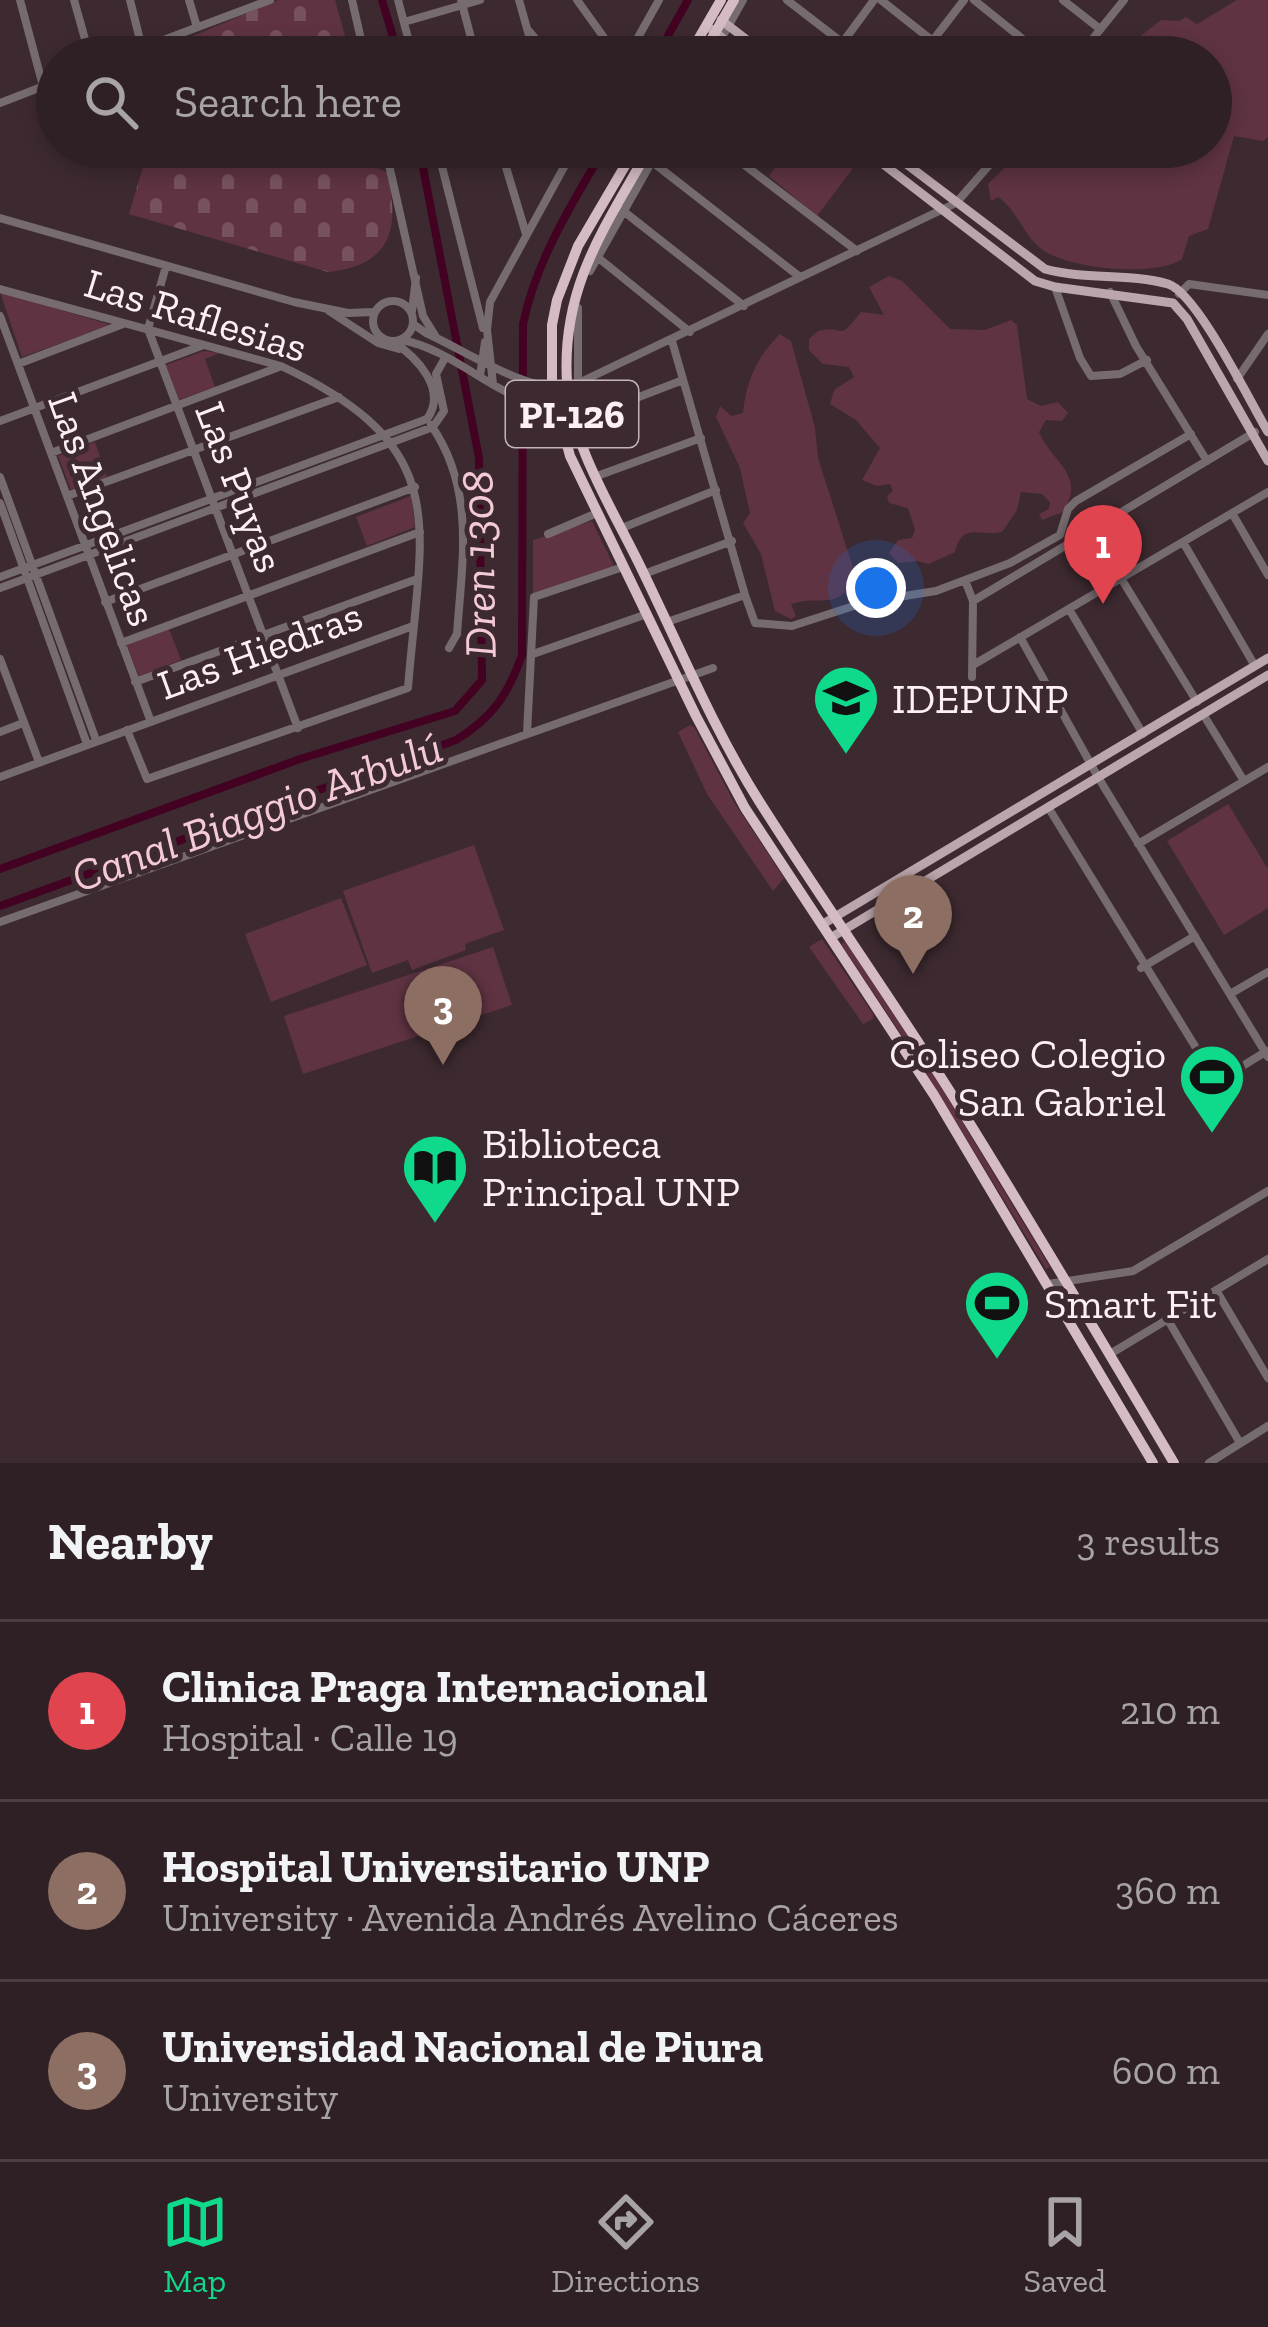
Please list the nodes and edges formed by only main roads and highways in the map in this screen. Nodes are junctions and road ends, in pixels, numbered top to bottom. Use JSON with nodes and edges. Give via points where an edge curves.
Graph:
{"nodes":[{"id":1,"x":722,"y":0,"type":"edge"},
{"id":2,"x":739,"y":0,"type":"edge"},
{"id":3,"x":718,"y":26,"type":"junction"},
{"id":4,"x":708,"y":36,"type":"edge"},
{"id":5,"x":713,"y":36,"type":"edge"},
{"id":6,"x":727,"y":36,"type":"edge"},
{"id":7,"x":734,"y":36,"type":"edge"},
{"id":8,"x":636,"y":168,"type":"edge"},
{"id":9,"x":639,"y":168,"type":"edge"},
{"id":10,"x":888,"y":168,"type":"edge"},
{"id":11,"x":911,"y":168,"type":"edge"},
{"id":12,"x":571,"y":262,"type":"junction"},
{"id":13,"x":587,"y":268,"type":"junction"},
{"id":14,"x":1266,"y":429,"type":"edge"},
{"id":15,"x":1268,"y":461,"type":"edge"},
{"id":16,"x":1268,"y":658,"type":"edge"},
{"id":17,"x":1268,"y":676,"type":"edge"},
{"id":18,"x":837,"y":915,"type":"junction"},
{"id":19,"x":823,"y":924,"type":"junction"},
{"id":20,"x":846,"y":928,"type":"junction"},
{"id":21,"x":832,"y":937,"type":"junction"},
{"id":22,"x":1153,"y":1463,"type":"edge"},
{"id":23,"x":1174,"y":1463,"type":"edge"}],
"edges":[{"from":1,"to":3,"type":"highway"},
{"from":2,"to":3,"type":"highway"},
{"from":3,"to":4,"type":"highway"},
{"from":3,"to":5,"type":"highway"},
{"from":3,"to":6,"type":"main road"},
{"from":3,"to":7,"type":"main road"},
{"from":8,"to":12,"type":"highway","number":"PI-126"},
{"from":9,"to":13,"type":"highway","number":"PI-126"},
{"from":10,"to":15,"type":"main road","via":[[1020,270],[1054,287],[1172,303]]},
{"from":11,"to":14,"type":"main road","via":[[1045,269],[1182,291]]},
{"from":12,"to":13,"type":"highway"},
{"from":12,"to":19,"type":"highway","number":"PI-126","via":[[552,325],[552,389],[570,456],[745,808]]},
{"from":13,"to":18,"type":"highway","number":"PI-126","via":[[568,326],[573,415],[692,675],[758,800]]},
{"from":16,"to":18,"type":"main road"},
{"from":17,"to":20,"type":"main road"},
{"from":18,"to":19,"type":"main road"},
{"from":18,"to":20,"type":"highway"},
{"from":19,"to":21,"type":"highway"},
{"from":20,"to":21,"type":"main road"},
{"from":20,"to":23,"type":"highway"},
{"from":21,"to":22,"type":"highway"}]}
